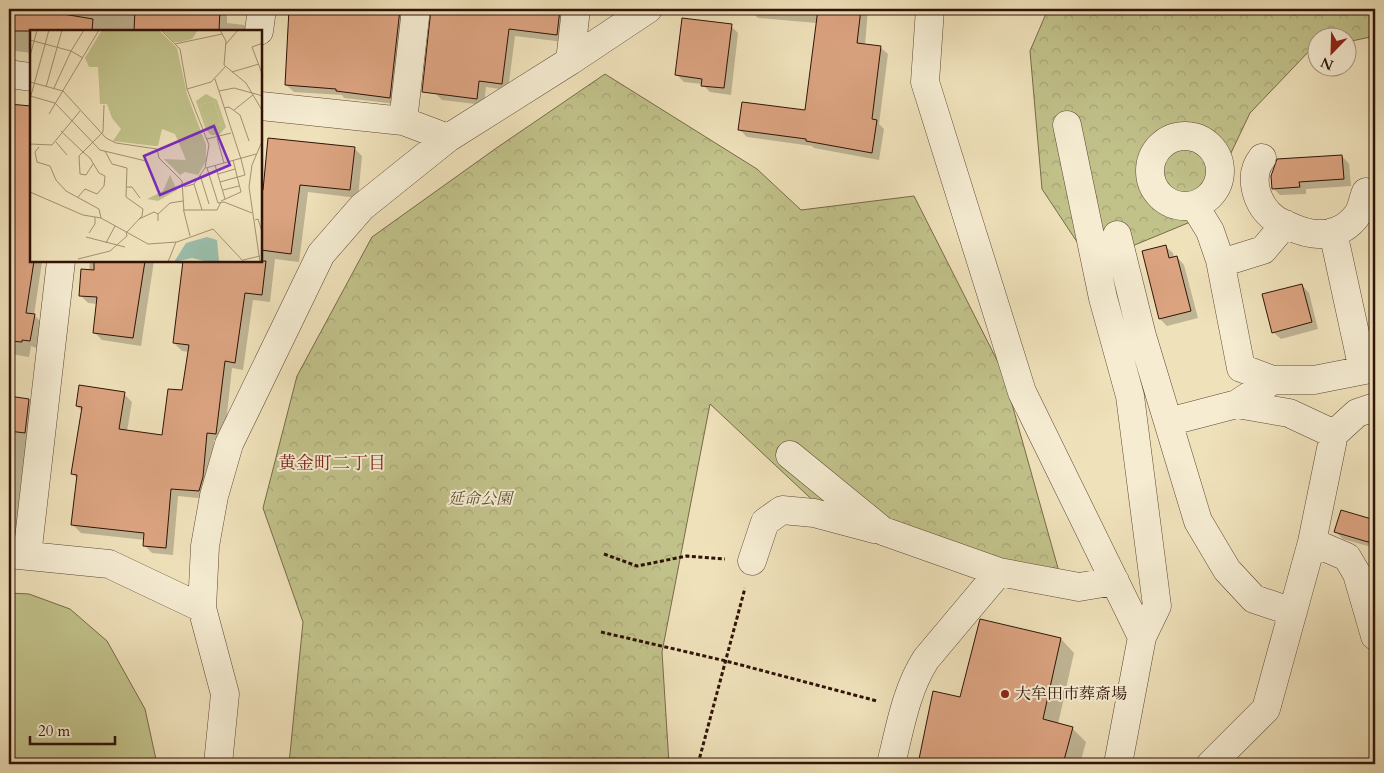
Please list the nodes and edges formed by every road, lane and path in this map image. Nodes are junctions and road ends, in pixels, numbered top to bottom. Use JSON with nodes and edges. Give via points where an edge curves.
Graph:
{"nodes":[{"id":1,"x":262,"y":9,"type":"edge"},
{"id":2,"x":416,"y":9,"type":"edge"},
{"id":3,"x":576,"y":9,"type":"edge"},
{"id":4,"x":648,"y":9,"type":"edge"},
{"id":5,"x":930,"y":9,"type":"edge"},
{"id":6,"x":259,"y":30,"type":"edge"},
{"id":7,"x":570,"y":61,"type":"junction"},
{"id":8,"x":9,"y":74,"type":"edge"},
{"id":9,"x":30,"y":77,"type":"edge"},
{"id":10,"x":262,"y":106,"type":"edge"},
{"id":11,"x":403,"y":121,"type":"junction"},
{"id":12,"x":1066,"y":125,"type":"dead end"},
{"id":13,"x":448,"y":138,"type":"junction"},
{"id":14,"x":1219,"y":165,"type":"junction"},
{"id":15,"x":1366,"y":192,"type":"dead end"},
{"id":16,"x":1194,"y":205,"type":"junction"},
{"id":17,"x":1285,"y":224,"type":"junction"},
{"id":18,"x":1333,"y":232,"type":"junction"},
{"id":19,"x":1117,"y":235,"type":"dead end"},
{"id":20,"x":1220,"y":260,"type":"junction"},
{"id":21,"x":61,"y":262,"type":"edge"},
{"id":22,"x":1369,"y":369,"type":"edge"},
{"id":23,"x":1273,"y":380,"type":"junction"},
{"id":24,"x":1236,"y":404,"type":"junction"},
{"id":25,"x":1375,"y":407,"type":"edge"},
{"id":26,"x":1168,"y":422,"type":"junction"},
{"id":27,"x":1334,"y":434,"type":"junction"},
{"id":28,"x":790,"y":455,"type":"dead end"},
{"id":29,"x":883,"y":532,"type":"junction"},
{"id":30,"x":1312,"y":542,"type":"junction"},
{"id":31,"x":604,"y":554,"type":"dead end"},
{"id":32,"x":18,"y":555,"type":"edge"},
{"id":33,"x":752,"y":561,"type":"junction"},
{"id":34,"x":999,"y":572,"type":"junction"},
{"id":35,"x":1115,"y":581,"type":"junction"},
{"id":36,"x":202,"y":608,"type":"junction"},
{"id":37,"x":1293,"y":612,"type":"junction"},
{"id":38,"x":601,"y":632,"type":"dead end"},
{"id":39,"x":1375,"y":636,"type":"edge"},
{"id":40,"x":1142,"y":637,"type":"junction"},
{"id":41,"x":726,"y":661,"type":"junction"},
{"id":42,"x":904,"y":708,"type":"junction"},
{"id":43,"x":218,"y":764,"type":"edge"},
{"id":44,"x":698,"y":764,"type":"edge"},
{"id":45,"x":891,"y":764,"type":"edge"},
{"id":46,"x":1118,"y":764,"type":"edge"},
{"id":47,"x":1211,"y":764,"type":"edge"}],
"edges":[{"from":1,"to":6,"type":"street"},
{"from":2,"to":11,"type":"street"},
{"from":3,"to":7,"type":"street"},
{"from":4,"to":7,"type":"street"},
{"from":5,"to":35,"type":"street","via":[[925,82],[1022,392]]},
{"from":7,"to":13,"type":"street"},
{"from":8,"to":9,"type":"street"},
{"from":10,"to":11,"type":"street"},
{"from":11,"to":13,"type":"street"},
{"from":12,"to":40,"type":"street","via":[[1103,298],[1130,396],[1157,606]]},
{"from":13,"to":36,"type":"street","via":[[362,208],[321,254],[229,444],[204,546]]},
{"from":14,"to":16,"type":"street","via":[[1219,181],[1214,192]]},
{"from":14,"to":16,"type":"street","via":[[1218,157],[1210,147],[1201,139],[1189,136],[1177,136],[1167,141],[1152,157],[1150,179],[1154,190],[1172,204]]},
{"from":14,"to":17,"type":"street","via":[[1260,161],[1255,174],[1257,197],[1275,219]]},
{"from":15,"to":18,"type":"street","via":[[1359,213],[1342,229]]},
{"from":16,"to":20,"type":"street","via":[[1210,232]]},
{"from":17,"to":18,"type":"street","via":[[1321,235]]},
{"from":17,"to":20,"type":"street","via":[[1263,250]]},
{"from":18,"to":22,"type":"street"},
{"from":19,"to":26,"type":"street"},
{"from":20,"to":23,"type":"street","via":[[1241,368]]},
{"from":21,"to":32,"type":"street"},
{"from":22,"to":23,"type":"street","via":[[1314,380]]},
{"from":23,"to":24,"type":"street"},
{"from":24,"to":26,"type":"street"},
{"from":24,"to":27,"type":"street","via":[[1289,413]]},
{"from":25,"to":27,"type":"street","via":[[1357,413]]},
{"from":26,"to":37,"type":"street","via":[[1198,521],[1228,570],[1254,599]]},
{"from":27,"to":30,"type":"street"},
{"from":28,"to":29,"type":"street"},
{"from":29,"to":33,"type":"street","via":[[814,513],[782,510],[765,522]]},
{"from":29,"to":34,"type":"street"},
{"from":30,"to":37,"type":"street"},
{"from":30,"to":39,"type":"street","via":[[1347,557],[1357,574]]},
{"from":31,"to":33,"type":"path","via":[[637,566],[687,556]]},
{"from":32,"to":36,"type":"street","via":[[109,564]]},
{"from":33,"to":41,"type":"path"},
{"from":34,"to":35,"type":"street","via":[[1079,587]]},
{"from":34,"to":42,"type":"street","via":[[916,673]]},
{"from":35,"to":40,"type":"street"},
{"from":36,"to":43,"type":"street","via":[[225,694]]},
{"from":37,"to":47,"type":"street","via":[[1266,709]]},
{"from":38,"to":41,"type":"path"},
{"from":40,"to":46,"type":"street"},
{"from":41,"to":42,"type":"path"},
{"from":41,"to":44,"type":"path"},
{"from":42,"to":45,"type":"street"}]}
